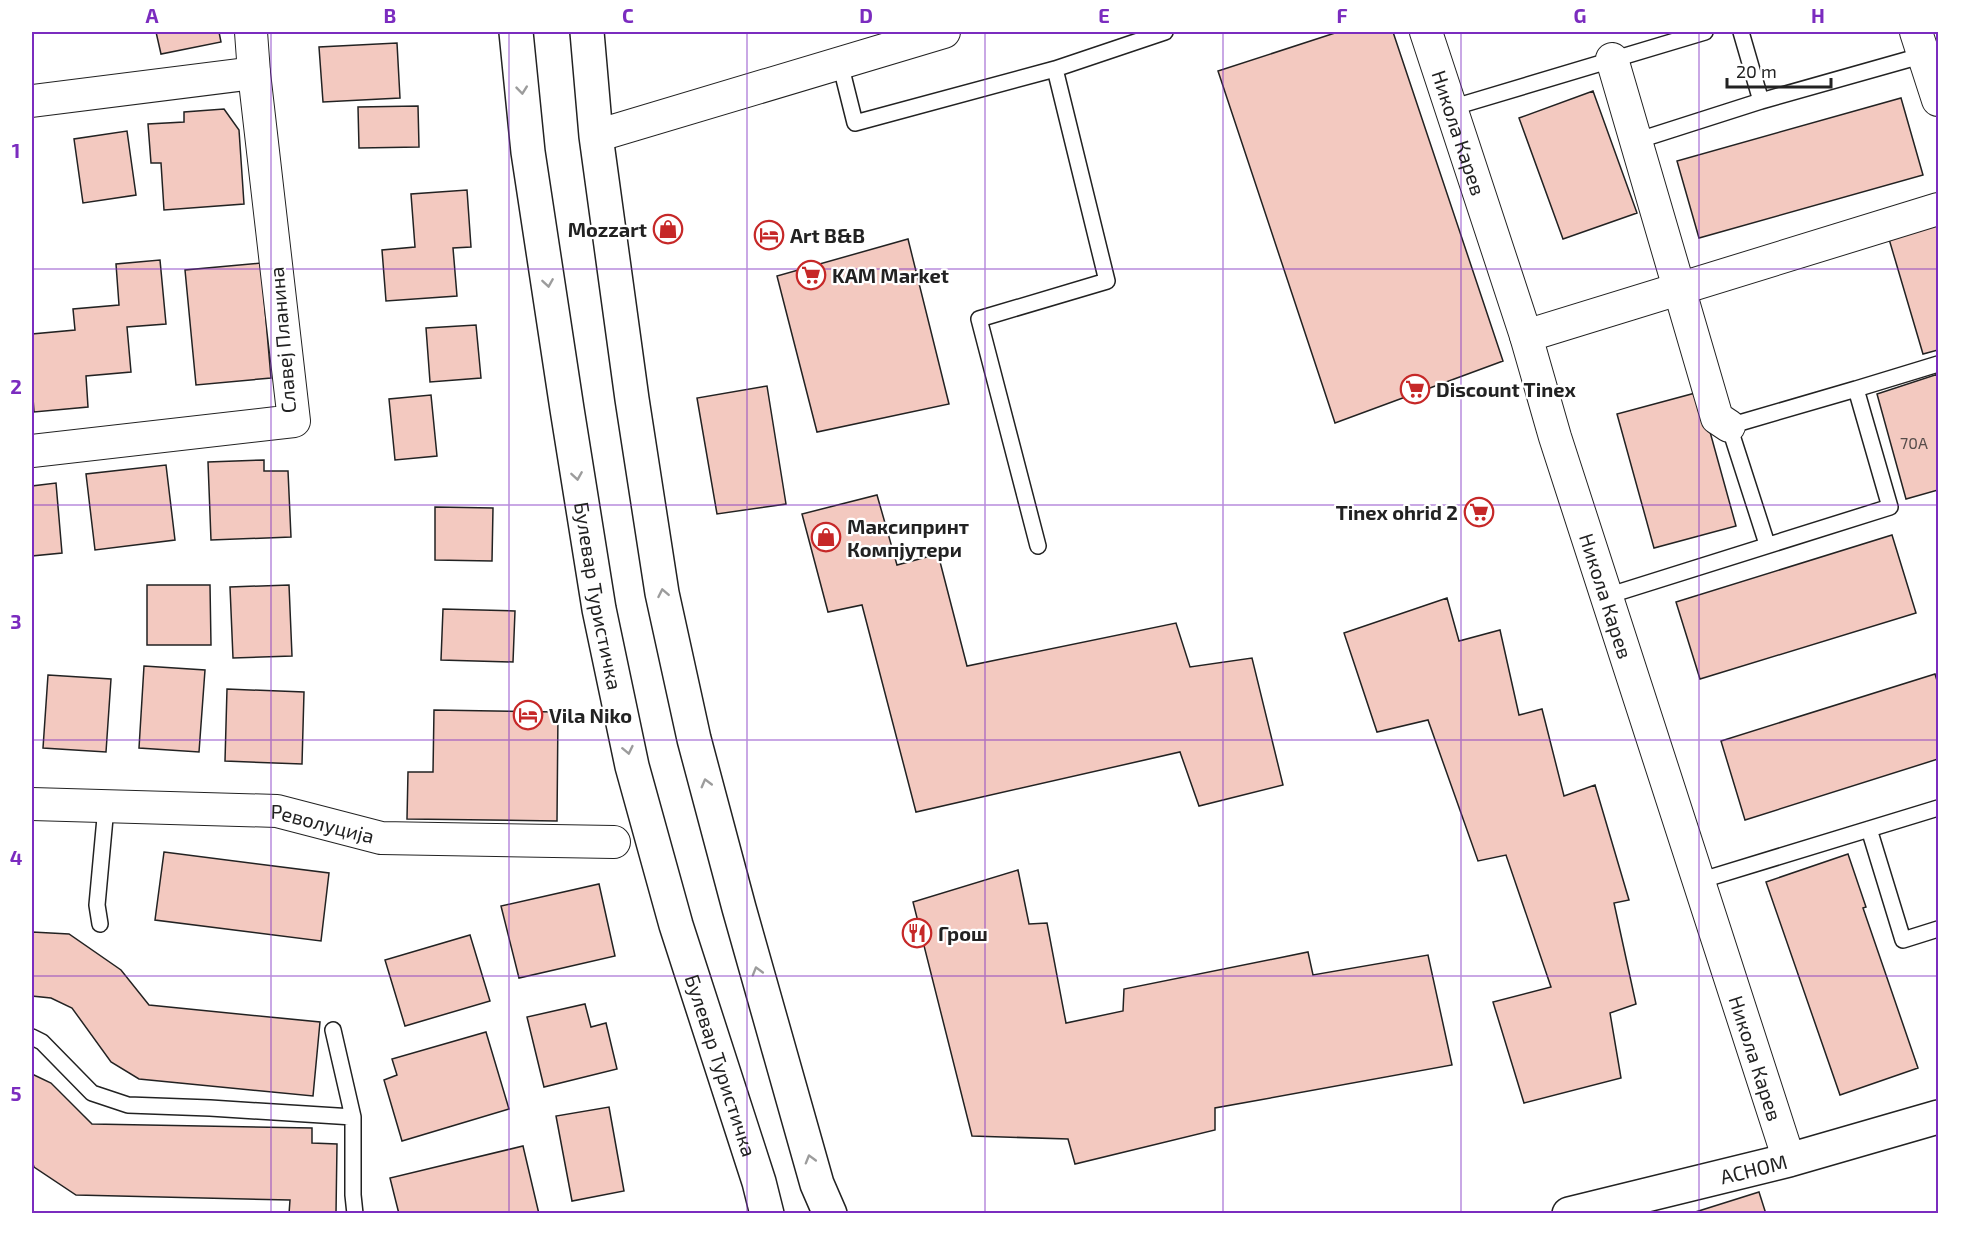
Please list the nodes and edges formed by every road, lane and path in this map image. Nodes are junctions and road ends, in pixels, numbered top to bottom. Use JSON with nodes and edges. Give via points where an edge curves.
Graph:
{"nodes":[{"id":1,"x":251,"y":32,"type":"edge"},
{"id":2,"x":516,"y":32,"type":"edge"},
{"id":3,"x":587,"y":32,"type":"edge"},
{"id":4,"x":944,"y":32,"type":"edge"},
{"id":5,"x":1165,"y":32,"type":"edge"},
{"id":6,"x":1426,"y":32,"type":"edge"},
{"id":7,"x":1705,"y":32,"type":"edge"},
{"id":8,"x":1741,"y":32,"type":"edge"},
{"id":9,"x":1920,"y":43,"type":"edge"},
{"id":10,"x":1612,"y":59,"type":"junction"},
{"id":11,"x":840,"y":63,"type":"junction"},
{"id":12,"x":1055,"y":69,"type":"junction"},
{"id":13,"x":254,"y":73,"type":"junction"},
{"id":14,"x":1938,"y":100,"type":"edge"},
{"id":15,"x":32,"y":101,"type":"edge"},
{"id":16,"x":1761,"y":102,"type":"junction"},
{"id":17,"x":1451,"y":108,"type":"junction"},
{"id":18,"x":596,"y":136,"type":"junction"},
{"id":19,"x":1636,"y":141,"type":"junction"},
{"id":20,"x":1938,"y":209,"type":"edge"},
{"id":21,"x":1679,"y":289,"type":"junction"},
{"id":22,"x":1526,"y":336,"type":"junction"},
{"id":23,"x":1938,"y":364,"type":"edge"},
{"id":24,"x":1856,"y":389,"type":"junction"},
{"id":25,"x":1729,"y":426,"type":"junction"},
{"id":26,"x":32,"y":451,"type":"edge"},
{"id":27,"x":1767,"y":544,"type":"junction"},
{"id":28,"x":1038,"y":546,"type":"dead end"},
{"id":29,"x":1607,"y":596,"type":"junction"},
{"id":30,"x":32,"y":804,"type":"edge"},
{"id":31,"x":106,"y":807,"type":"junction"},
{"id":32,"x":1938,"y":808,"type":"edge"},
{"id":33,"x":1869,"y":829,"type":"junction"},
{"id":34,"x":614,"y":842,"type":"dead end"},
{"id":35,"x":1699,"y":881,"type":"junction"},
{"id":36,"x":100,"y":924,"type":"dead end"},
{"id":37,"x":1938,"y":930,"type":"edge"},
{"id":38,"x":333,"y":1030,"type":"dead end"},
{"id":39,"x":32,"y":1037,"type":"edge"},
{"id":40,"x":353,"y":1117,"type":"junction"},
{"id":41,"x":1938,"y":1117,"type":"edge"},
{"id":42,"x":1789,"y":1160,"type":"junction"},
{"id":43,"x":355,"y":1214,"type":"edge"},
{"id":44,"x":767,"y":1214,"type":"edge"},
{"id":45,"x":830,"y":1214,"type":"edge"},
{"id":46,"x":1569,"y":1214,"type":"edge"}],
"edges":[{"from":1,"to":13,"type":"street","name":"Славеј Планина"},
{"from":2,"to":44,"type":"main road","name":"Булевар Туристичка","one_way":true,"via":[[528,152],[567,409],[599,609],[632,766],[676,925]]},
{"from":3,"to":18,"type":"main road"},
{"from":4,"to":11,"type":"street"},
{"from":5,"to":12,"type":"lane"},
{"from":6,"to":17,"type":"street","name":"Никола Карев"},
{"from":7,"to":10,"type":"lane"},
{"from":8,"to":16,"type":"lane"},
{"from":9,"to":14,"type":"street"},
{"from":9,"to":16,"type":"lane"},
{"from":10,"to":17,"type":"lane"},
{"from":10,"to":19,"type":"street"},
{"from":11,"to":12,"type":"lane","via":[[855,123]]},
{"from":11,"to":18,"type":"street"},
{"from":12,"to":28,"type":"lane","via":[[1107,281],[979,318]]},
{"from":13,"to":15,"type":"street"},
{"from":13,"to":26,"type":"street","name":"Славеј Планина","via":[[294,421]]},
{"from":16,"to":19,"type":"lane"},
{"from":17,"to":22,"type":"street","name":"Никола Карев"},
{"from":45,"to":18,"type":"main road","one_way":true,"via":[[817,1184],[742,919],[694,739],[667,615]]},
{"from":19,"to":21,"type":"street"},
{"from":20,"to":21,"type":"street"},
{"from":21,"to":22,"type":"street"},
{"from":21,"to":25,"type":"street","via":[[1717,418]]},
{"from":22,"to":29,"type":"street","name":"Никола Карев"},
{"from":23,"to":24,"type":"lane"},
{"from":24,"to":25,"type":"lane"},
{"from":24,"to":27,"type":"lane","via":[[1890,507]]},
{"from":25,"to":27,"type":"lane"},
{"from":27,"to":29,"type":"lane"},
{"from":29,"to":35,"type":"street","name":"Никола Карев"},
{"from":30,"to":31,"type":"street","name":"Револуција"},
{"from":31,"to":34,"type":"street","name":"Револуција","via":[[277,811],[381,838]]},
{"from":31,"to":36,"type":"lane","via":[[97,905]]},
{"from":32,"to":33,"type":"lane"},
{"from":33,"to":35,"type":"lane"},
{"from":33,"to":37,"type":"lane","via":[[1903,940]]},
{"from":35,"to":42,"type":"street","name":"Никола Карев"},
{"from":38,"to":40,"type":"lane"},
{"from":39,"to":40,"type":"lane","via":[[42,1042],[92,1093],[128,1105]]},
{"from":40,"to":43,"type":"lane"},
{"from":41,"to":42,"type":"main road","name":"АСНОМ"},
{"from":42,"to":46,"type":"main road","name":"АСНОМ"}]}
